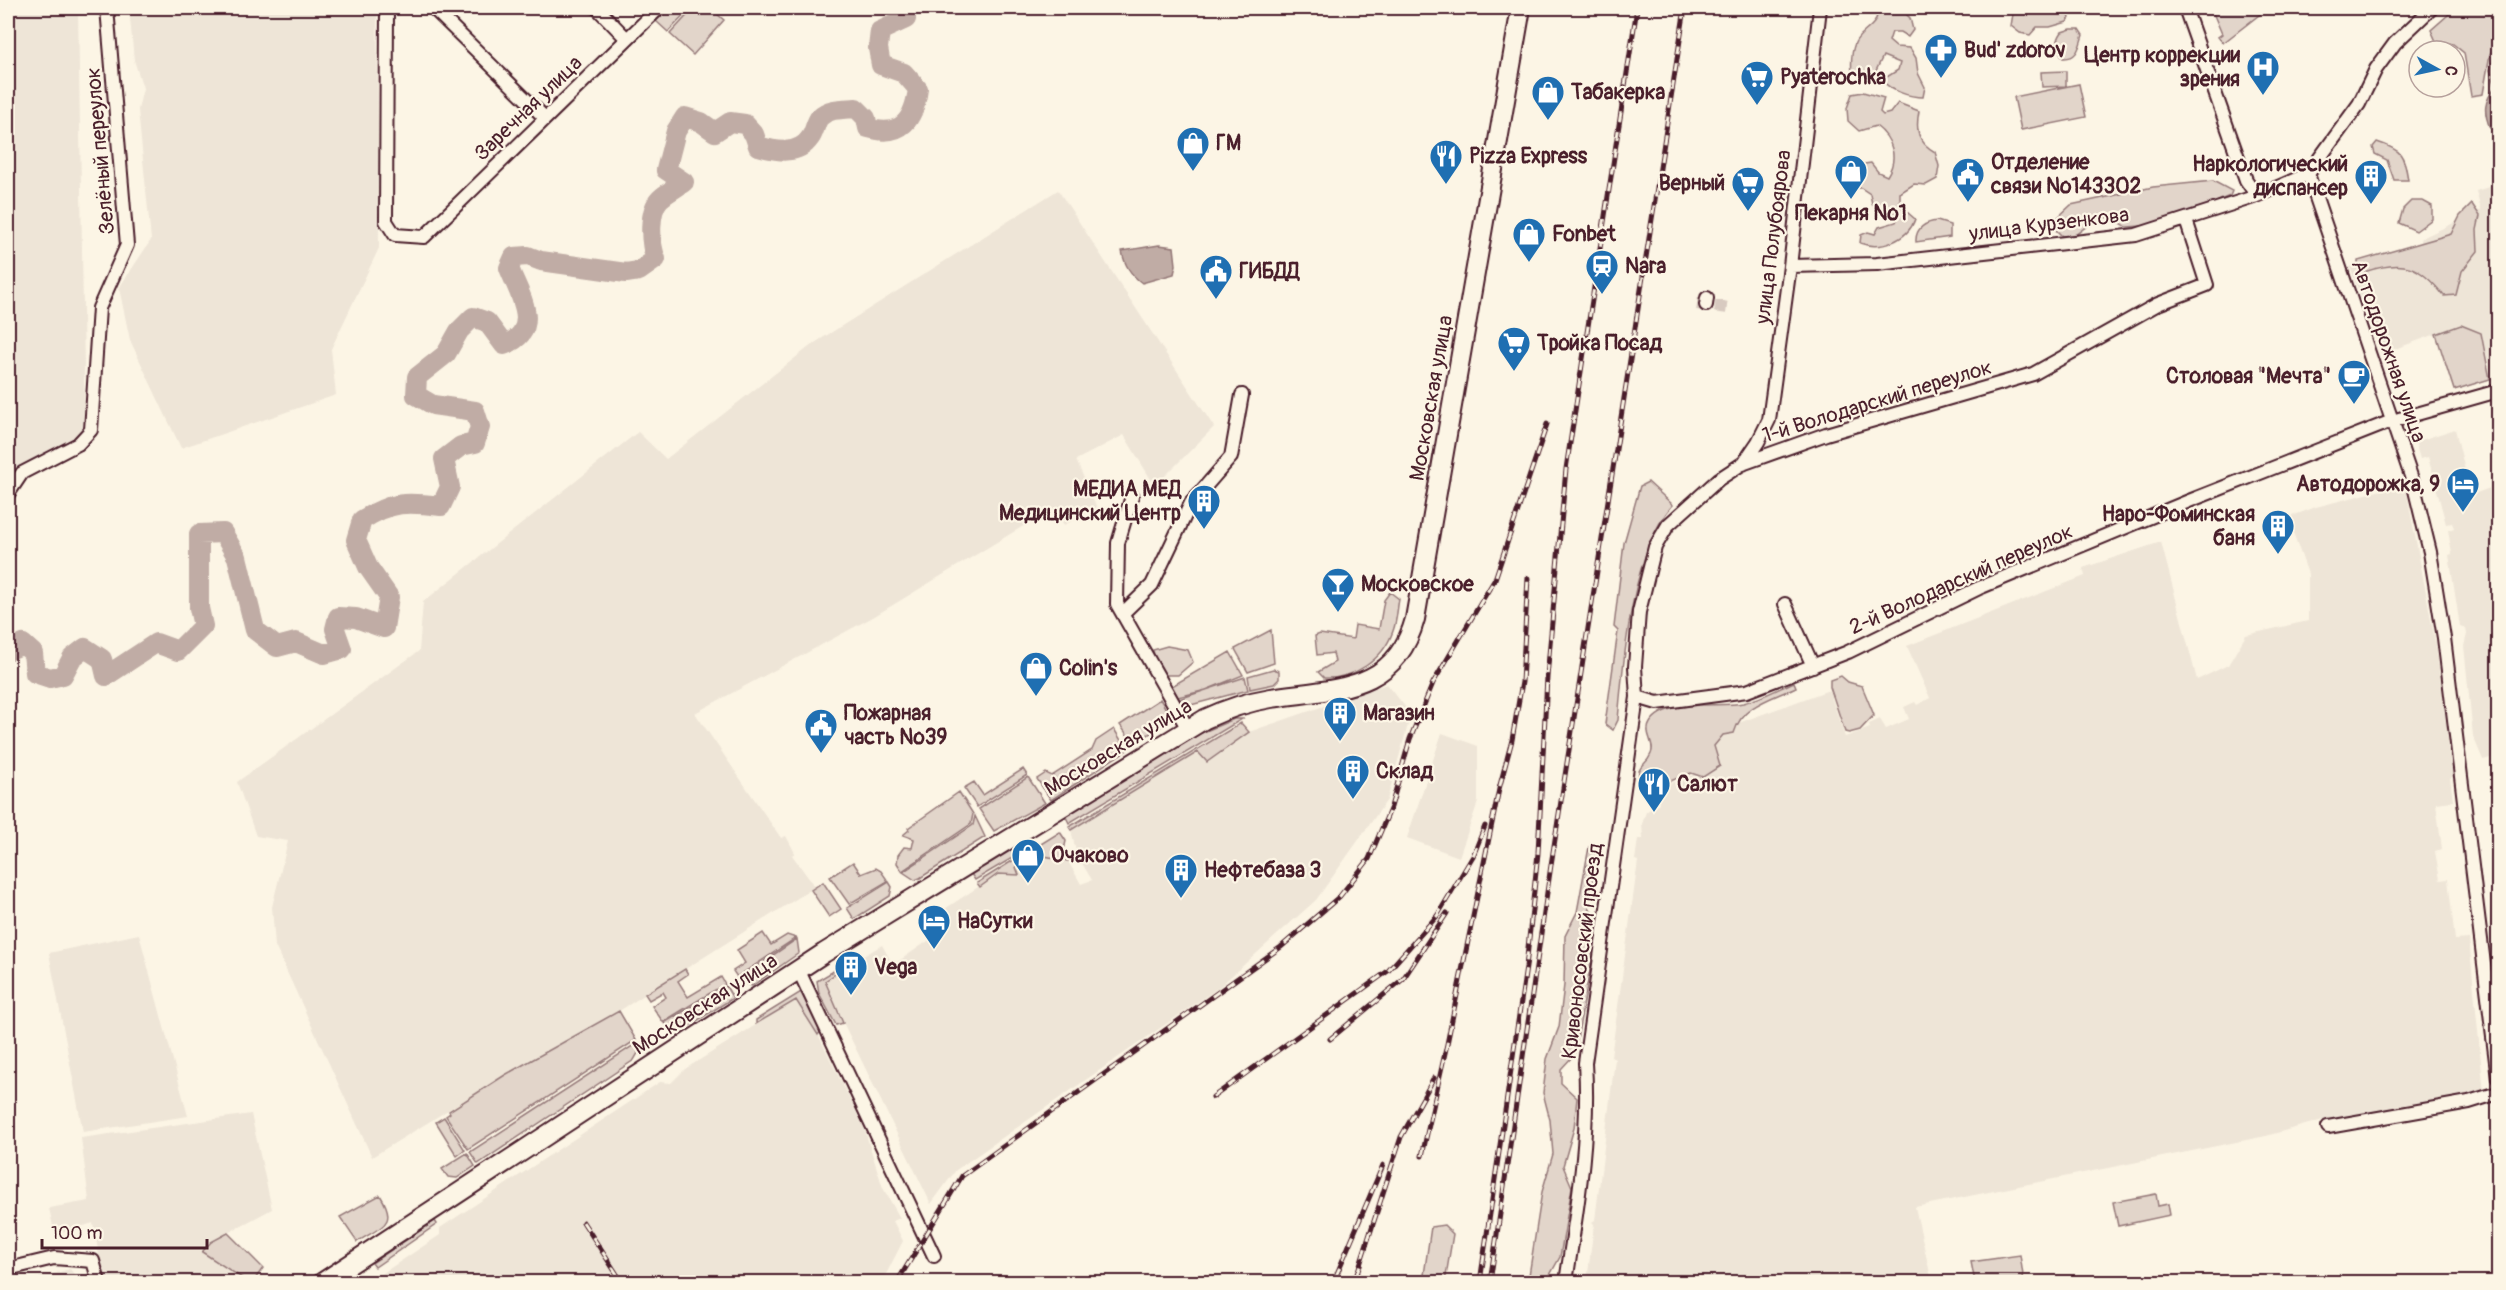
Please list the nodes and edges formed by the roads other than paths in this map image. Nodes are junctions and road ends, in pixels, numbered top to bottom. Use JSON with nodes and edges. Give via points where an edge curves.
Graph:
{"nodes":[{"id":1,"x":107,"y":8,"type":"edge"},
{"id":2,"x":387,"y":8,"type":"edge"},
{"id":3,"x":433,"y":8,"type":"edge"},
{"id":4,"x":597,"y":8,"type":"edge"},
{"id":5,"x":659,"y":8,"type":"edge"},
{"id":6,"x":1521,"y":8,"type":"edge"},
{"id":7,"x":1820,"y":8,"type":"edge"},
{"id":8,"x":2185,"y":8,"type":"edge"},
{"id":9,"x":2432,"y":8,"type":"edge"},
{"id":10,"x":627,"y":39,"type":"junction"},
{"id":11,"x":545,"y":118,"type":"junction"},
{"id":12,"x":2308,"y":174,"type":"junction"},
{"id":13,"x":2257,"y":196,"type":"junction"},
{"id":14,"x":2186,"y":220,"type":"junction"},
{"id":15,"x":1790,"y":266,"type":"junction"},
{"id":16,"x":2499,"y":391,"type":"edge"},
{"id":17,"x":1242,"y":395,"type":"dead end"},
{"id":18,"x":2392,"y":422,"type":"junction"},
{"id":19,"x":1742,"y":464,"type":"junction"},
{"id":20,"x":8,"y":494,"type":"edge"},
{"id":21,"x":1132,"y":496,"type":"dead end"},
{"id":22,"x":1785,"y":603,"type":"dead end"},
{"id":23,"x":1123,"y":613,"type":"junction"},
{"id":24,"x":1813,"y":666,"type":"junction"},
{"id":25,"x":1637,"y":697,"type":"junction"},
{"id":26,"x":1188,"y":729,"type":"junction"},
{"id":27,"x":798,"y":969,"type":"junction"},
{"id":28,"x":2499,"y":1078,"type":"edge"},
{"id":29,"x":2499,"y":1093,"type":"edge"},
{"id":30,"x":2328,"y":1127,"type":"dead end"},
{"id":31,"x":934,"y":1256,"type":"dead end"},
{"id":32,"x":8,"y":1269,"type":"edge"},
{"id":33,"x":99,"y":1282,"type":"edge"},
{"id":34,"x":323,"y":1282,"type":"edge"},
{"id":35,"x":1566,"y":1282,"type":"edge"}],
"edges":[{"from":1,"to":20,"type":"street","name":"Зелёный переулок","via":[[128,245],[99,308],[91,430],[78,444],[22,473]]},
{"from":2,"to":11,"type":"street","name":"Заречная улица","via":[[386,222],[395,235],[424,237]]},
{"from":3,"to":11,"type":"street"},
{"from":4,"to":10,"type":"street"},
{"from":5,"to":10,"type":"street","name":"Заречная улица"},
{"from":6,"to":26,"type":"main road","name":"Московская улица","via":[[1422,587],[1408,642],[1392,664],[1366,681],[1240,704]]},
{"from":7,"to":15,"type":"street","name":"улица Полубоярова"},
{"from":8,"to":13,"type":"street","via":[[2246,180]]},
{"from":9,"to":12,"type":"street","via":[[2395,43],[2376,69],[2359,104]]},
{"from":10,"to":11,"type":"street","name":"Заречная улица"},
{"from":12,"to":13,"type":"street","name":"улица Курзенкова"},
{"from":12,"to":18,"type":"street","name":"Автодорожная улица"},
{"from":13,"to":14,"type":"street","name":"улица Курзенкова"},
{"from":14,"to":15,"type":"street","name":"улица Курзенкова","via":[[2136,235],[1877,264]]},
{"from":14,"to":19,"type":"street","name":"1-й Володарский переулок","via":[[2207,285],[2158,304],[2032,374],[1826,434]]},
{"from":15,"to":19,"type":"street","name":"улица Полубоярова","via":[[1769,420]]},
{"from":16,"to":18,"type":"street","name":"2-й Володарский переулок"},
{"from":17,"to":23,"type":"street","via":[[1231,456],[1191,503],[1152,585]]},
{"from":18,"to":24,"type":"street","name":"2-й Володарский переулок","via":[[1979,588]]},
{"from":18,"to":28,"type":"street","name":"Автодорожная улица","via":[[2413,482],[2444,638]]},
{"from":19,"to":25,"type":"street","name":"1-й Володарский переулок","via":[[1719,479],[1668,525],[1655,547],[1639,612]]},
{"from":21,"to":23,"type":"street","via":[[1118,543],[1117,603]]},
{"from":22,"to":24,"type":"street"},
{"from":23,"to":26,"type":"street"},
{"from":24,"to":25,"type":"street","name":"2-й Володарский переулок","via":[[1747,691],[1657,703]]},
{"from":25,"to":35,"type":"street","name":"Кривоносовский проезд","via":[[1585,1063],[1586,1147]]},
{"from":26,"to":27,"type":"main road","name":"Московская улица"},
{"from":27,"to":31,"type":"street"},
{"from":27,"to":34,"type":"main road","name":"Московская улица"},
{"from":29,"to":30,"type":"street"},
{"from":32,"to":33,"type":"street","via":[[54,1258],[93,1261]]}]}
